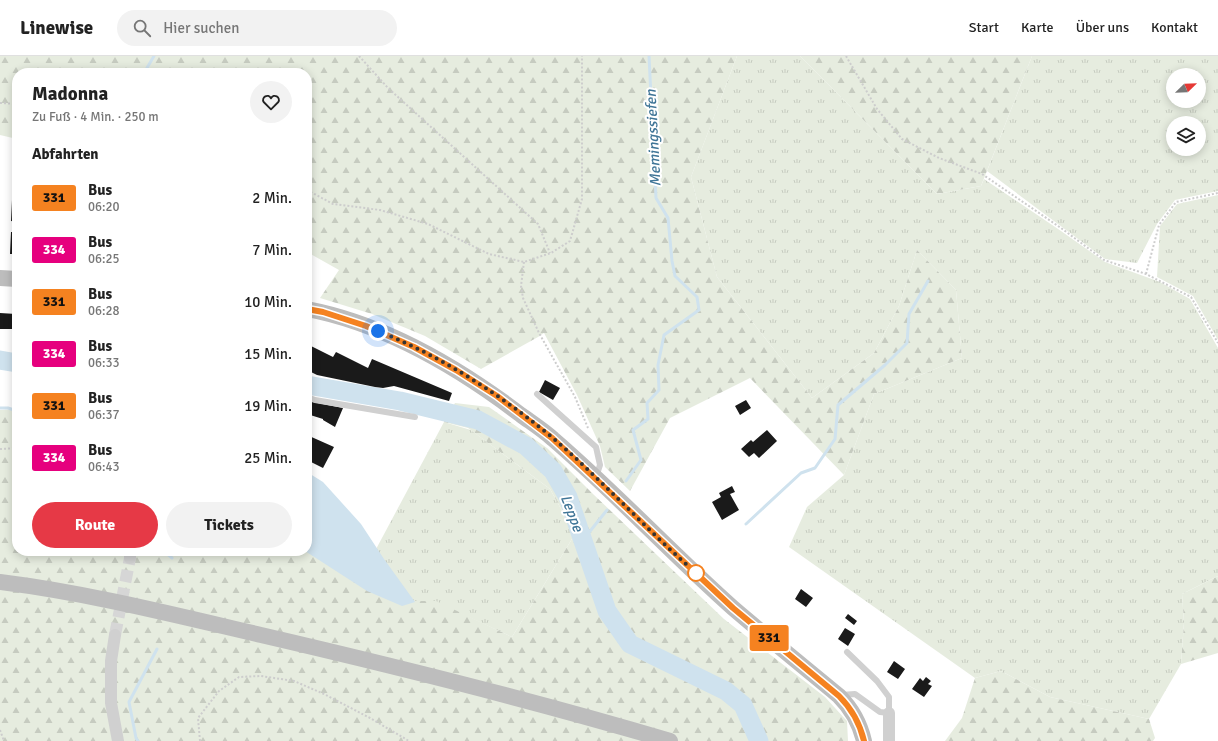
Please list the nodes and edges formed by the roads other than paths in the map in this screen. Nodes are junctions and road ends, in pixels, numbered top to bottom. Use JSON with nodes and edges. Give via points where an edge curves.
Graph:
{"nodes":[{"id":1,"x":0,"y":278,"type":"edge"},
{"id":2,"x":12,"y":278,"type":"edge"},
{"id":3,"x":312,"y":310,"type":"edge"},
{"id":4,"x":537,"y":394,"type":"dead end"},
{"id":5,"x":312,"y":399,"type":"edge"},
{"id":6,"x":415,"y":417,"type":"dead end"},
{"id":7,"x":596,"y":478,"type":"junction"},
{"id":8,"x":0,"y":582,"type":"edge"},
{"id":9,"x":115,"y":635,"type":"tunnel mouth"},
{"id":10,"x":847,"y":652,"type":"dead end"},
{"id":11,"x":839,"y":696,"type":"junction"},
{"id":12,"x":889,"y":713,"type":"junction"},
{"id":13,"x":118,"y":741,"type":"edge"},
{"id":14,"x":670,"y":741,"type":"edge"},
{"id":15,"x":864,"y":741,"type":"edge"},
{"id":16,"x":889,"y":741,"type":"edge"}],
"edges":[{"from":1,"to":2,"type":"main road"},
{"from":3,"to":7,"type":"main road","via":[[366,326],[414,347],[456,370],[497,396],[552,438]]},
{"from":4,"to":7,"type":"lane","via":[[596,447],[600,465]]},
{"from":5,"to":6,"type":"lane"},
{"from":7,"to":11,"type":"main road","via":[[733,608]]},
{"from":8,"to":14,"type":"main road","via":[[90,597],[353,656],[517,697]]},
{"from":9,"to":13,"type":"street","via":[[111,662],[111,704]]},
{"from":10,"to":12,"type":"lane","via":[[877,681],[888,697]]},
{"from":11,"to":12,"type":"lane","via":[[855,694],[880,712]]},
{"from":11,"to":15,"type":"main road","via":[[857,720]]},
{"from":12,"to":16,"type":"street"}]}
